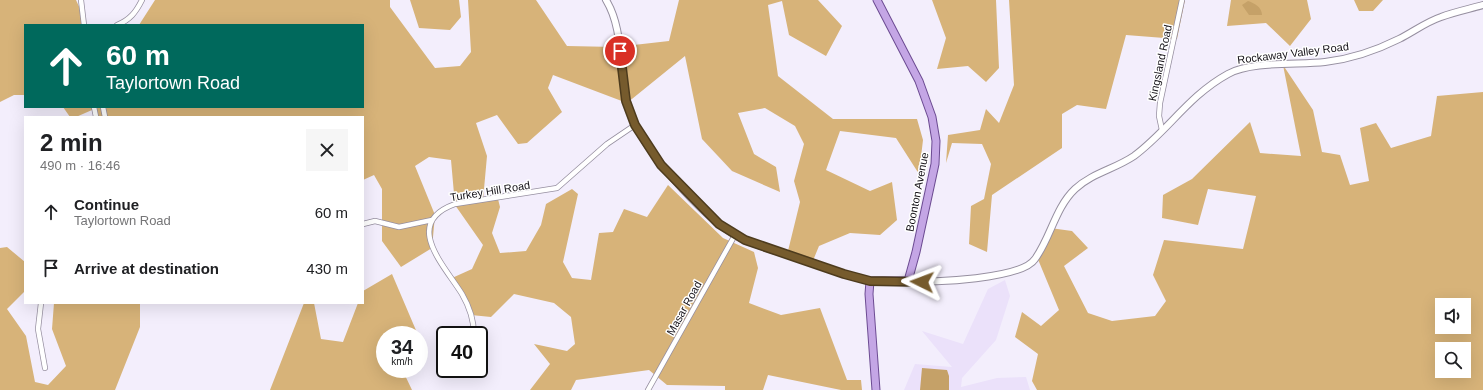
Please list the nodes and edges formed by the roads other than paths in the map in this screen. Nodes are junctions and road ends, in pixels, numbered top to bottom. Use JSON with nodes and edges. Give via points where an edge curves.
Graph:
{"nodes":[{"id":1,"x":81,"y":0,"type":"edge"},
{"id":2,"x":142,"y":0,"type":"edge"},
{"id":3,"x":606,"y":0,"type":"edge"},
{"id":4,"x":876,"y":0,"type":"edge"},
{"id":5,"x":1182,"y":0,"type":"edge"},
{"id":6,"x":1483,"y":5,"type":"edge"},
{"id":7,"x":84,"y":24,"type":"edge"},
{"id":8,"x":120,"y":24,"type":"edge"},
{"id":9,"x":635,"y":125,"type":"junction"},
{"id":10,"x":1162,"y":130,"type":"junction"},
{"id":11,"x":432,"y":220,"type":"junction"},
{"id":12,"x":364,"y":224,"type":"edge"},
{"id":13,"x":734,"y":235,"type":"junction"},
{"id":14,"x":870,"y":281,"type":"junction"},
{"id":15,"x":908,"y":281,"type":"junction"},
{"id":16,"x":41,"y":304,"type":"edge"},
{"id":17,"x":473,"y":326,"type":"edge"},
{"id":18,"x":45,"y":368,"type":"dead end"},
{"id":19,"x":648,"y":390,"type":"edge"},
{"id":20,"x":876,"y":390,"type":"edge"}],
"edges":[{"from":1,"to":7,"type":"street"},
{"from":2,"to":8,"type":"street","via":[[136,12]]},
{"from":3,"to":9,"type":"street","via":[[616,25],[626,101]]},
{"from":4,"to":15,"type":"main road","name":"Boonton Avenue","via":[[919,81],[932,118],[936,141],[935,164]]},
{"from":5,"to":10,"type":"street","name":"Kingsland Road","via":[[1160,103]]},
{"from":6,"to":10,"type":"street","name":"Rockaway Valley Road","via":[[1441,16],[1400,39],[1362,55],[1324,62],[1235,70],[1196,96]]},
{"from":9,"to":11,"type":"street","name":"Turkey Hill Road","via":[[607,144],[557,188],[455,204],[439,211]]},
{"from":9,"to":13,"type":"street","via":[[661,165],[719,224]]},
{"from":10,"to":15,"type":"street","name":"Rockaway Valley Road","via":[[1134,156],[1091,177],[1074,190],[1057,214],[1035,260],[1027,268],[1016,272],[951,281]]},
{"from":11,"to":12,"type":"street","via":[[398,226],[375,221]]},
{"from":11,"to":17,"type":"street","via":[[429,231],[432,247],[467,304]]},
{"from":13,"to":14,"type":"street"},
{"from":13,"to":19,"type":"street","name":"Masar Road"},
{"from":14,"to":15,"type":"main road","name":"Rockaway Valley Road"},
{"from":14,"to":20,"type":"main road"},
{"from":16,"to":18,"type":"street","via":[[38,329]]}]}
